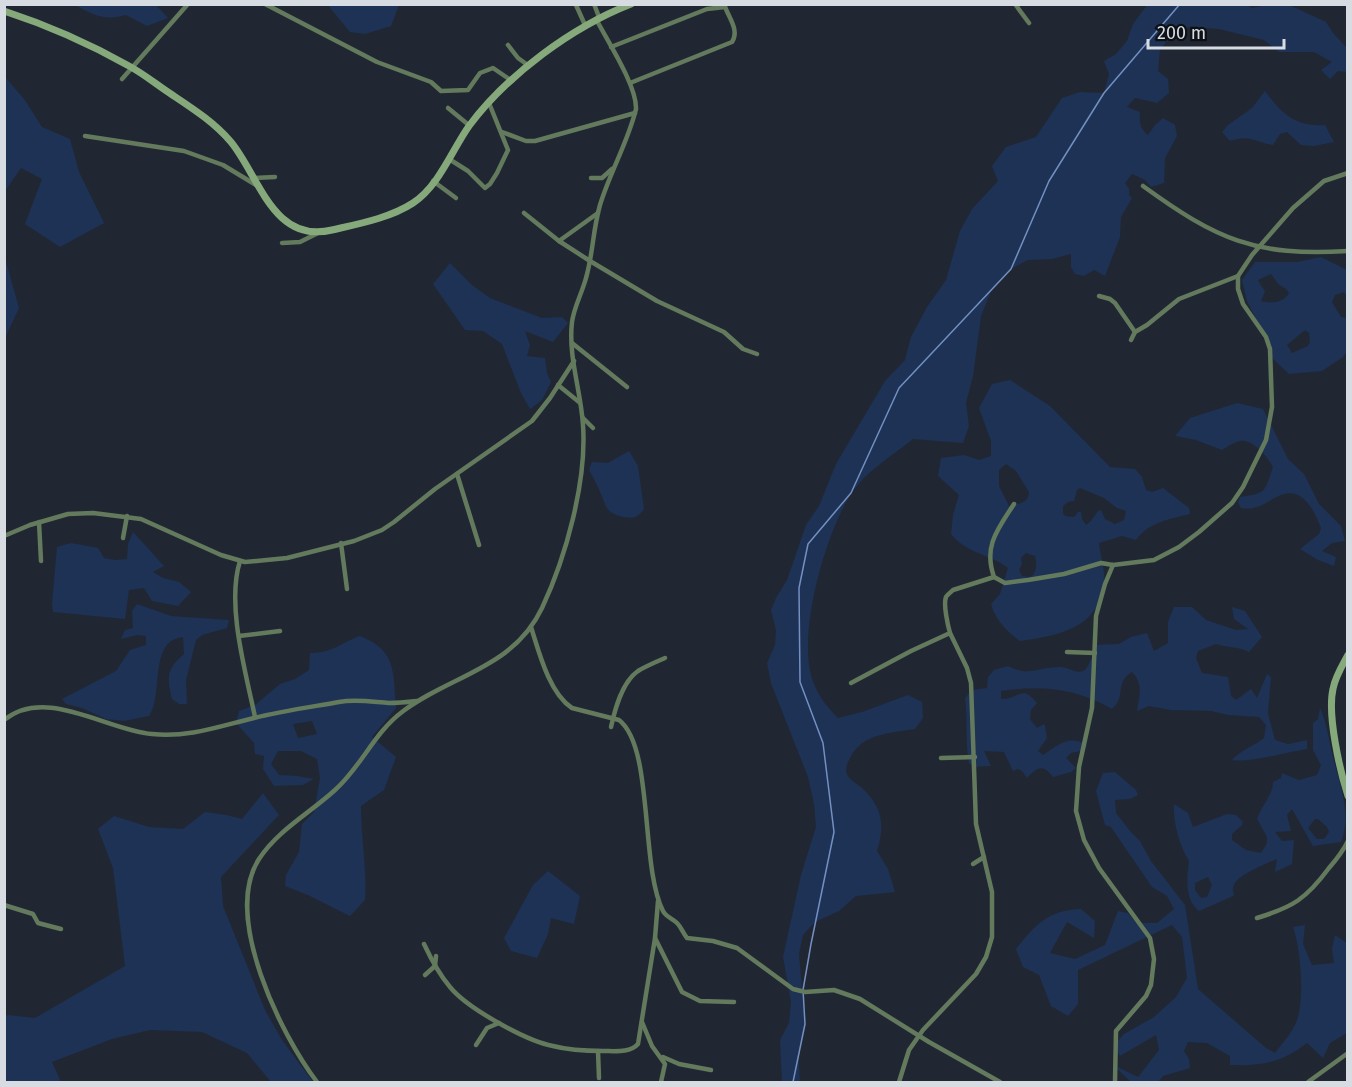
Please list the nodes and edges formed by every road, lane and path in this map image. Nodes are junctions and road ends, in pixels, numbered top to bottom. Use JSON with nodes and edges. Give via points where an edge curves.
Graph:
{"nodes":[{"id":1,"x":188,"y":4,"type":"edge"},
{"id":2,"x":265,"y":4,"type":"edge"},
{"id":3,"x":594,"y":4,"type":"edge"},
{"id":4,"x":631,"y":4,"type":"edge"},
{"id":5,"x":1015,"y":4,"type":"edge"},
{"id":6,"x":576,"y":5,"type":"edge"},
{"id":7,"x":724,"y":6,"type":"edge"},
{"id":8,"x":4,"y":11,"type":"edge"},
{"id":9,"x":597,"y":18,"type":"junction"},
{"id":10,"x":1029,"y":23,"type":"dead end"},
{"id":11,"x":585,"y":25,"type":"junction"},
{"id":12,"x":508,"y":45,"type":"dead end"},
{"id":13,"x":611,"y":47,"type":"junction"},
{"id":14,"x":529,"y":66,"type":"junction"},
{"id":15,"x":132,"y":68,"type":"junction"},
{"id":16,"x":122,"y":79,"type":"dead end"},
{"id":17,"x":512,"y":81,"type":"junction"},
{"id":18,"x":630,"y":83,"type":"junction"},
{"id":19,"x":489,"y":103,"type":"junction"},
{"id":20,"x":448,"y":108,"type":"dead end"},
{"id":21,"x":635,"y":113,"type":"junction"},
{"id":22,"x":470,"y":126,"type":"junction"},
{"id":23,"x":502,"y":132,"type":"junction"},
{"id":24,"x":85,"y":136,"type":"dead end"},
{"id":25,"x":449,"y":159,"type":"junction"},
{"id":26,"x":614,"y":167,"type":"junction"},
{"id":27,"x":1347,"y":173,"type":"edge"},
{"id":28,"x":275,"y":177,"type":"dead end"},
{"id":29,"x":253,"y":178,"type":"junction"},
{"id":30,"x":591,"y":178,"type":"dead end"},
{"id":31,"x":433,"y":181,"type":"junction"},
{"id":32,"x":257,"y":186,"type":"junction"},
{"id":33,"x":1143,"y":186,"type":"dead end"},
{"id":34,"x":456,"y":198,"type":"dead end"},
{"id":35,"x":524,"y":213,"type":"dead end"},
{"id":36,"x":598,"y":213,"type":"junction"},
{"id":37,"x":318,"y":233,"type":"junction"},
{"id":38,"x":559,"y":241,"type":"junction"},
{"id":39,"x":282,"y":243,"type":"dead end"},
{"id":40,"x":1258,"y":248,"type":"junction"},
{"id":41,"x":1347,"y":251,"type":"edge"},
{"id":42,"x":590,"y":261,"type":"junction"},
{"id":43,"x":1238,"y":276,"type":"junction"},
{"id":44,"x":1099,"y":296,"type":"dead end"},
{"id":45,"x":1135,"y":332,"type":"junction"},
{"id":46,"x":1131,"y":340,"type":"dead end"},
{"id":47,"x":572,"y":343,"type":"junction"},
{"id":48,"x":757,"y":354,"type":"dead end"},
{"id":49,"x":574,"y":362,"type":"junction"},
{"id":50,"x":558,"y":386,"type":"junction"},
{"id":51,"x":627,"y":387,"type":"dead end"},
{"id":52,"x":579,"y":402,"type":"junction"},
{"id":53,"x":583,"y":418,"type":"junction"},
{"id":54,"x":593,"y":428,"type":"dead end"},
{"id":55,"x":457,"y":474,"type":"junction"},
{"id":56,"x":1014,"y":504,"type":"dead end"},
{"id":57,"x":128,"y":516,"type":"junction"},
{"id":58,"x":39,"y":522,"type":"junction"},
{"id":59,"x":4,"y":536,"type":"edge"},
{"id":60,"x":123,"y":538,"type":"dead end"},
{"id":61,"x":341,"y":543,"type":"junction"},
{"id":62,"x":479,"y":544,"type":"dead end"},
{"id":63,"x":41,"y":561,"type":"dead end"},
{"id":64,"x":240,"y":561,"type":"junction"},
{"id":65,"x":1113,"y":565,"type":"junction"},
{"id":66,"x":994,"y":577,"type":"junction"},
{"id":67,"x":346,"y":589,"type":"dead end"},
{"id":68,"x":531,"y":627,"type":"junction"},
{"id":69,"x":280,"y":631,"type":"dead end"},
{"id":70,"x":950,"y":633,"type":"junction"},
{"id":71,"x":239,"y":636,"type":"junction"},
{"id":72,"x":1067,"y":652,"type":"dead end"},
{"id":73,"x":1095,"y":653,"type":"junction"},
{"id":74,"x":1347,"y":655,"type":"edge"},
{"id":75,"x":665,"y":658,"type":"dead end"},
{"id":76,"x":851,"y":683,"type":"dead end"},
{"id":77,"x":418,"y":701,"type":"junction"},
{"id":78,"x":255,"y":717,"type":"junction"},
{"id":79,"x":612,"y":717,"type":"junction"},
{"id":80,"x":4,"y":720,"type":"edge"},
{"id":81,"x":610,"y":727,"type":"dead end"},
{"id":82,"x":975,"y":757,"type":"junction"},
{"id":83,"x":941,"y":758,"type":"dead end"},
{"id":84,"x":1347,"y":796,"type":"edge"},
{"id":85,"x":1347,"y":841,"type":"edge"},
{"id":86,"x":984,"y":857,"type":"junction"},
{"id":87,"x":973,"y":864,"type":"dead end"},
{"id":88,"x":658,"y":898,"type":"junction"},
{"id":89,"x":4,"y":905,"type":"edge"},
{"id":90,"x":1257,"y":918,"type":"dead end"},
{"id":91,"x":62,"y":928,"type":"dead end"},
{"id":92,"x":655,"y":938,"type":"junction"},
{"id":93,"x":424,"y":944,"type":"dead end"},
{"id":94,"x":436,"y":956,"type":"dead end"},
{"id":95,"x":435,"y":966,"type":"junction"},
{"id":96,"x":425,"y":975,"type":"dead end"},
{"id":97,"x":734,"y":1002,"type":"dead end"},
{"id":98,"x":641,"y":1019,"type":"junction"},
{"id":99,"x":499,"y":1023,"type":"junction"},
{"id":100,"x":918,"y":1036,"type":"junction"},
{"id":101,"x":476,"y":1045,"type":"dead end"},
{"id":102,"x":598,"y":1051,"type":"junction"},
{"id":103,"x":1347,"y":1053,"type":"edge"},
{"id":104,"x":660,"y":1056,"type":"junction"},
{"id":105,"x":711,"y":1070,"type":"dead end"},
{"id":106,"x":599,"y":1078,"type":"dead end"},
{"id":107,"x":317,"y":1083,"type":"edge"},
{"id":108,"x":661,"y":1083,"type":"edge"},
{"id":109,"x":898,"y":1083,"type":"edge"},
{"id":110,"x":1000,"y":1083,"type":"edge"},
{"id":111,"x":1115,"y":1083,"type":"edge"},
{"id":112,"x":1308,"y":1083,"type":"edge"}],
"edges":[{"from":1,"to":15,"type":"street"},
{"from":2,"to":17,"type":"street","via":[[377,62],[431,82],[441,91],[468,90],[480,73],[493,68]]},
{"from":3,"to":9,"type":"street"},
{"from":4,"to":9,"type":"main road"},
{"from":5,"to":10,"type":"street"},
{"from":6,"to":11,"type":"street"},
{"from":7,"to":13,"type":"street"},
{"from":7,"to":18,"type":"street","via":[[735,28],[732,42]]},
{"from":8,"to":15,"type":"main road","via":[[92,46]]},
{"from":9,"to":11,"type":"main road"},
{"from":9,"to":13,"type":"street"},
{"from":11,"to":14,"type":"main road"},
{"from":12,"to":14,"type":"street"},
{"from":13,"to":18,"type":"street"},
{"from":14,"to":17,"type":"main road"},
{"from":15,"to":16,"type":"street"},
{"from":15,"to":29,"type":"main road","via":[[216,126],[244,160]]},
{"from":17,"to":19,"type":"main road"},
{"from":18,"to":21,"type":"street","via":[[636,98]]},
{"from":19,"to":22,"type":"main road"},
{"from":19,"to":23,"type":"street"},
{"from":20,"to":22,"type":"street"},
{"from":21,"to":23,"type":"street","via":[[546,140],[526,141]]},
{"from":21,"to":26,"type":"street"},
{"from":22,"to":25,"type":"main road"},
{"from":23,"to":25,"type":"street","via":[[507,152],[485,188]]},
{"from":24,"to":32,"type":"street","via":[[184,151],[223,165]]},
{"from":25,"to":31,"type":"main road"},
{"from":26,"to":30,"type":"street","via":[[602,178]]},
{"from":26,"to":36,"type":"street"},
{"from":27,"to":40,"type":"street","via":[[1315,187]]},
{"from":28,"to":29,"type":"street"},
{"from":29,"to":32,"type":"main road"},
{"from":31,"to":34,"type":"street"},
{"from":31,"to":37,"type":"main road","via":[[415,202],[400,209]]},
{"from":32,"to":37,"type":"main road","via":[[283,219]]},
{"from":33,"to":40,"type":"street","via":[[1202,227]]},
{"from":35,"to":38,"type":"street"},
{"from":36,"to":38,"type":"street"},
{"from":36,"to":42,"type":"street"},
{"from":37,"to":39,"type":"street","via":[[300,242]]},
{"from":38,"to":42,"type":"street"},
{"from":40,"to":41,"type":"street"},
{"from":40,"to":43,"type":"street"},
{"from":42,"to":47,"type":"street","via":[[572,321]]},
{"from":42,"to":48,"type":"street","via":[[657,301],[724,332],[743,349]]},
{"from":43,"to":45,"type":"street","via":[[1179,299]]},
{"from":43,"to":65,"type":"street","via":[[1244,304],[1270,349],[1272,407],[1266,440],[1243,487],[1217,518],[1165,555]]},
{"from":44,"to":45,"type":"street","via":[[1115,303]]},
{"from":45,"to":46,"type":"street"},
{"from":47,"to":49,"type":"street"},
{"from":47,"to":51,"type":"street"},
{"from":49,"to":50,"type":"street"},
{"from":49,"to":52,"type":"street"},
{"from":50,"to":52,"type":"street"},
{"from":50,"to":55,"type":"street","via":[[532,422]]},
{"from":52,"to":53,"type":"street"},
{"from":53,"to":54,"type":"street"},
{"from":53,"to":68,"type":"street","via":[[578,504],[550,588]]},
{"from":55,"to":61,"type":"street","via":[[382,530]]},
{"from":55,"to":62,"type":"street"},
{"from":56,"to":66,"type":"street","via":[[989,549]]},
{"from":57,"to":58,"type":"street","via":[[68,514]]},
{"from":57,"to":60,"type":"street"},
{"from":57,"to":64,"type":"street"},
{"from":58,"to":59,"type":"street"},
{"from":58,"to":63,"type":"street"},
{"from":61,"to":64,"type":"street","via":[[273,561]]},
{"from":61,"to":67,"type":"street"},
{"from":64,"to":71,"type":"street","via":[[235,601]]},
{"from":65,"to":66,"type":"street","via":[[1101,563],[1050,578],[1016,582],[1005,583]]},
{"from":65,"to":73,"type":"street","via":[[1096,616]]},
{"from":66,"to":70,"type":"street","via":[[948,594]]},
{"from":68,"to":77,"type":"street","via":[[496,659]]},
{"from":68,"to":79,"type":"street","via":[[545,668],[566,704]]},
{"from":69,"to":71,"type":"street"},
{"from":70,"to":76,"type":"street"},
{"from":70,"to":82,"type":"street","via":[[971,683]]},
{"from":71,"to":78,"type":"street"},
{"from":72,"to":73,"type":"street"},
{"from":73,"to":111,"type":"street","via":[[1092,708],[1079,767],[1076,811],[1084,840],[1150,938],[1154,959],[1146,996],[1116,1031]]},
{"from":74,"to":84,"type":"main road","via":[[1332,701]]},
{"from":75,"to":79,"type":"street","via":[[633,675]]},
{"from":77,"to":78,"type":"street","via":[[341,701]]},
{"from":77,"to":107,"type":"street","via":[[386,726],[334,791],[268,847],[251,875],[249,914],[258,971],[290,1040]]},
{"from":78,"to":80,"type":"street","via":[[172,735],[141,733],[81,714],[32,706]]},
{"from":79,"to":81,"type":"street"},
{"from":79,"to":88,"type":"street","via":[[625,724],[635,746]]},
{"from":82,"to":83,"type":"street"},
{"from":82,"to":86,"type":"street","via":[[976,824]]},
{"from":85,"to":90,"type":"street","via":[[1314,888],[1300,901]]},
{"from":86,"to":87,"type":"street"},
{"from":86,"to":100,"type":"street","via":[[993,920],[986,957],[976,974]]},
{"from":88,"to":92,"type":"street"},
{"from":88,"to":100,"type":"street","via":[[663,911],[687,938],[737,948],[793,989],[834,990],[860,999]]},
{"from":89,"to":91,"type":"street","via":[[35,914],[38,923]]},
{"from":92,"to":97,"type":"street","via":[[682,992],[699,1001]]},
{"from":92,"to":98,"type":"street"},
{"from":93,"to":95,"type":"street"},
{"from":94,"to":95,"type":"street"},
{"from":95,"to":96,"type":"street"},
{"from":95,"to":99,"type":"street","via":[[451,989]]},
{"from":98,"to":102,"type":"street","via":[[634,1048]]},
{"from":98,"to":104,"type":"street"},
{"from":99,"to":101,"type":"street","via":[[488,1028]]},
{"from":99,"to":102,"type":"street","via":[[551,1046]]},
{"from":100,"to":109,"type":"street"},
{"from":100,"to":110,"type":"street"},
{"from":102,"to":106,"type":"street"},
{"from":103,"to":112,"type":"street"},
{"from":104,"to":105,"type":"street"},
{"from":104,"to":108,"type":"street","via":[[664,1064]]}]}
